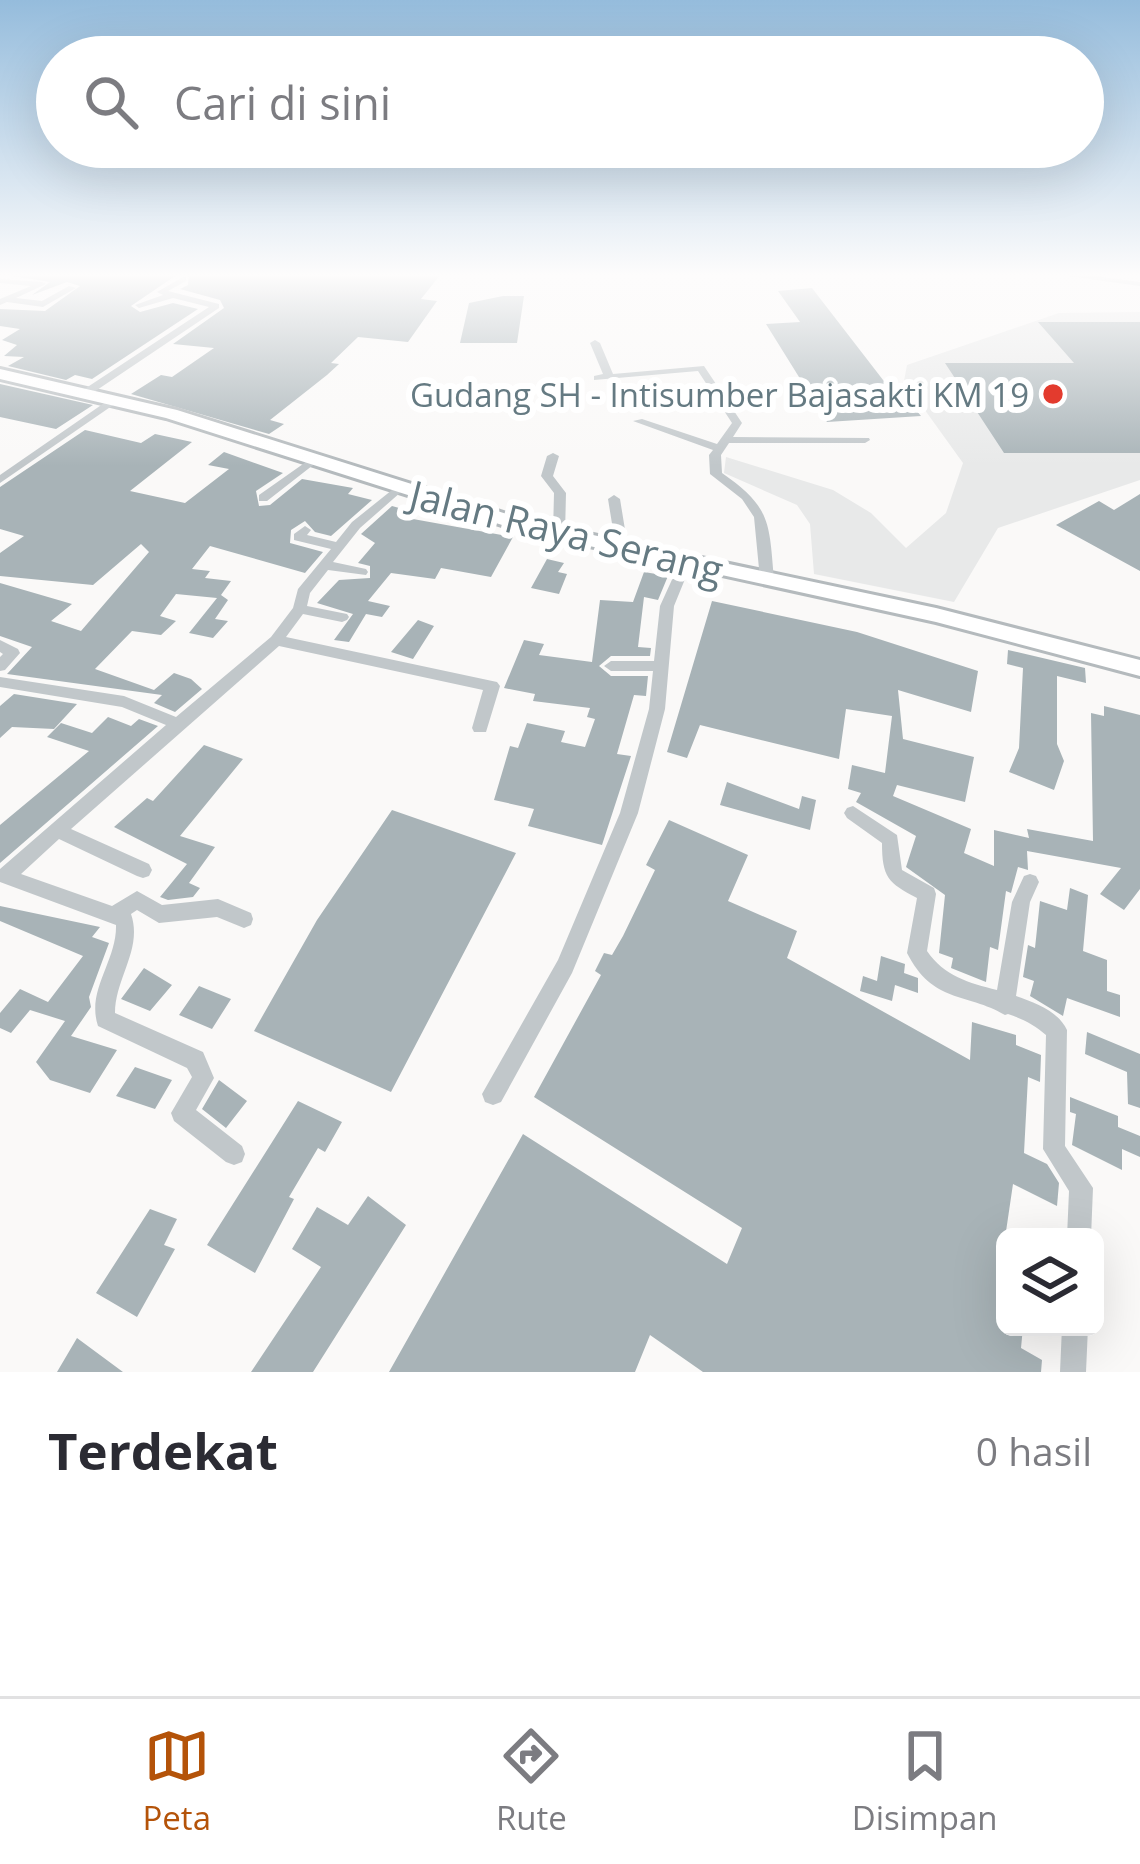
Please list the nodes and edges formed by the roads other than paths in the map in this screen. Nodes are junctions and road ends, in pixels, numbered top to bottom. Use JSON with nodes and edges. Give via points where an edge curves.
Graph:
{"nodes":[{"id":1,"x":167,"y":338,"type":"edge"},
{"id":2,"x":596,"y":343,"type":"dead end"},
{"id":3,"x":0,"y":374,"type":"edge"},
{"id":4,"x":87,"y":392,"type":"junction"},
{"id":5,"x":113,"y":401,"type":"junction"},
{"id":6,"x":638,"y":421,"type":"dead end"},
{"id":7,"x":865,"y":440,"type":"dead end"},
{"id":8,"x":722,"y":444,"type":"junction"},
{"id":9,"x":553,"y":456,"type":"dead end"},
{"id":10,"x":313,"y":460,"type":"junction"},
{"id":11,"x":0,"y":480,"type":"edge"},
{"id":12,"x":398,"y":490,"type":"junction"},
{"id":13,"x":263,"y":498,"type":"dead end"},
{"id":14,"x":614,"y":499,"type":"dead end"},
{"id":15,"x":305,"y":530,"type":"dead end"},
{"id":16,"x":559,"y":534,"type":"junction"},
{"id":17,"x":340,"y":547,"type":"junction"},
{"id":18,"x":622,"y":548,"type":"junction"},
{"id":19,"x":686,"y":562,"type":"junction"},
{"id":20,"x":325,"y":565,"type":"junction"},
{"id":21,"x":361,"y":572,"type":"dead end"},
{"id":22,"x":767,"y":579,"type":"junction"},
{"id":23,"x":301,"y":609,"type":"junction"},
{"id":24,"x":342,"y":617,"type":"dead end"},
{"id":25,"x":276,"y":640,"type":"junction"},
{"id":26,"x":0,"y":645,"type":"edge"},
{"id":27,"x":0,"y":665,"type":"edge"},
{"id":28,"x":611,"y":666,"type":"dead end"},
{"id":29,"x":660,"y":666,"type":"junction"},
{"id":30,"x":1140,"y":668,"type":"edge"},
{"id":31,"x":0,"y":682,"type":"edge"},
{"id":32,"x":178,"y":724,"type":"junction"},
{"id":33,"x":480,"y":728,"type":"dead end"},
{"id":34,"x":853,"y":813,"type":"dead end"},
{"id":35,"x":58,"y":831,"type":"junction"},
{"id":36,"x":143,"y":870,"type":"dead end"},
{"id":37,"x":3,"y":878,"type":"edge"},
{"id":38,"x":1030,"y":882,"type":"dead end"},
{"id":39,"x":118,"y":914,"type":"junction"},
{"id":40,"x":244,"y":919,"type":"dead end"},
{"id":41,"x":1005,"y":1005,"type":"junction"},
{"id":42,"x":493,"y":1094,"type":"dead end"},
{"id":43,"x":234,"y":1154,"type":"dead end"},
{"id":44,"x":1079,"y":1228,"type":"edge"},
{"id":45,"x":1075,"y":1336,"type":"edge"},
{"id":46,"x":1073,"y":1372,"type":"edge"}],
"edges":[{"from":1,"to":4,"type":"street"},
{"from":2,"to":8,"type":"street","via":[[603,377],[701,368],[737,422]]},
{"from":3,"to":4,"type":"highway","name":"Jalan Raya Serang"},
{"from":4,"to":5,"type":"highway","name":"Jalan Raya Serang"},
{"from":5,"to":10,"type":"highway","name":"Jalan Raya Serang"},
{"from":5,"to":11,"type":"street"},
{"from":6,"to":8,"type":"street"},
{"from":7,"to":8,"type":"street"},
{"from":8,"to":22,"type":"street","via":[[716,474],[757,507]]},
{"from":9,"to":16,"type":"street","via":[[547,476],[560,493]]},
{"from":10,"to":12,"type":"highway","name":"Jalan Raya Serang"},
{"from":10,"to":13,"type":"street"},
{"from":12,"to":16,"type":"highway","name":"Jalan Raya Serang"},
{"from":12,"to":17,"type":"street"},
{"from":14,"to":18,"type":"street"},
{"from":15,"to":17,"type":"street","via":[[298,537]]},
{"from":16,"to":18,"type":"highway","name":"Jalan Raya Serang"},
{"from":17,"to":20,"type":"street"},
{"from":18,"to":19,"type":"highway","name":"Jalan Raya Serang"},
{"from":19,"to":22,"type":"highway","name":"Jalan Raya Serang"},
{"from":19,"to":29,"type":"street","via":[[668,606]]},
{"from":20,"to":21,"type":"street"},
{"from":20,"to":23,"type":"street","via":[[303,592]]},
{"from":22,"to":30,"type":"highway","name":"Jalan Raya Serang"},
{"from":23,"to":24,"type":"street"},
{"from":23,"to":25,"type":"street"},
{"from":25,"to":32,"type":"street"},
{"from":25,"to":33,"type":"street","via":[[492,686]]},
{"from":26,"to":27,"type":"street","via":[[13,653]]},
{"from":28,"to":29,"type":"street"},
{"from":29,"to":42,"type":"street","via":[[657,709],[609,869]]},
{"from":31,"to":32,"type":"street","via":[[124,702]]},
{"from":32,"to":35,"type":"street"},
{"from":34,"to":41,"type":"street","via":[[891,840],[897,880],[926,894],[922,964],[938,980]]},
{"from":35,"to":36,"type":"street"},
{"from":35,"to":37,"type":"street"},
{"from":37,"to":39,"type":"street"},
{"from":38,"to":41,"type":"street"},
{"from":39,"to":40,"type":"street","via":[[137,899],[159,914],[218,908]]},
{"from":39,"to":43,"type":"street","via":[[128,927],[103,990],[105,1019],[195,1060],[203,1078],[182,1113]]},
{"from":41,"to":44,"type":"street","via":[[1057,1030],[1054,1149],[1081,1187]]},
{"from":45,"to":46,"type":"street"}]}
